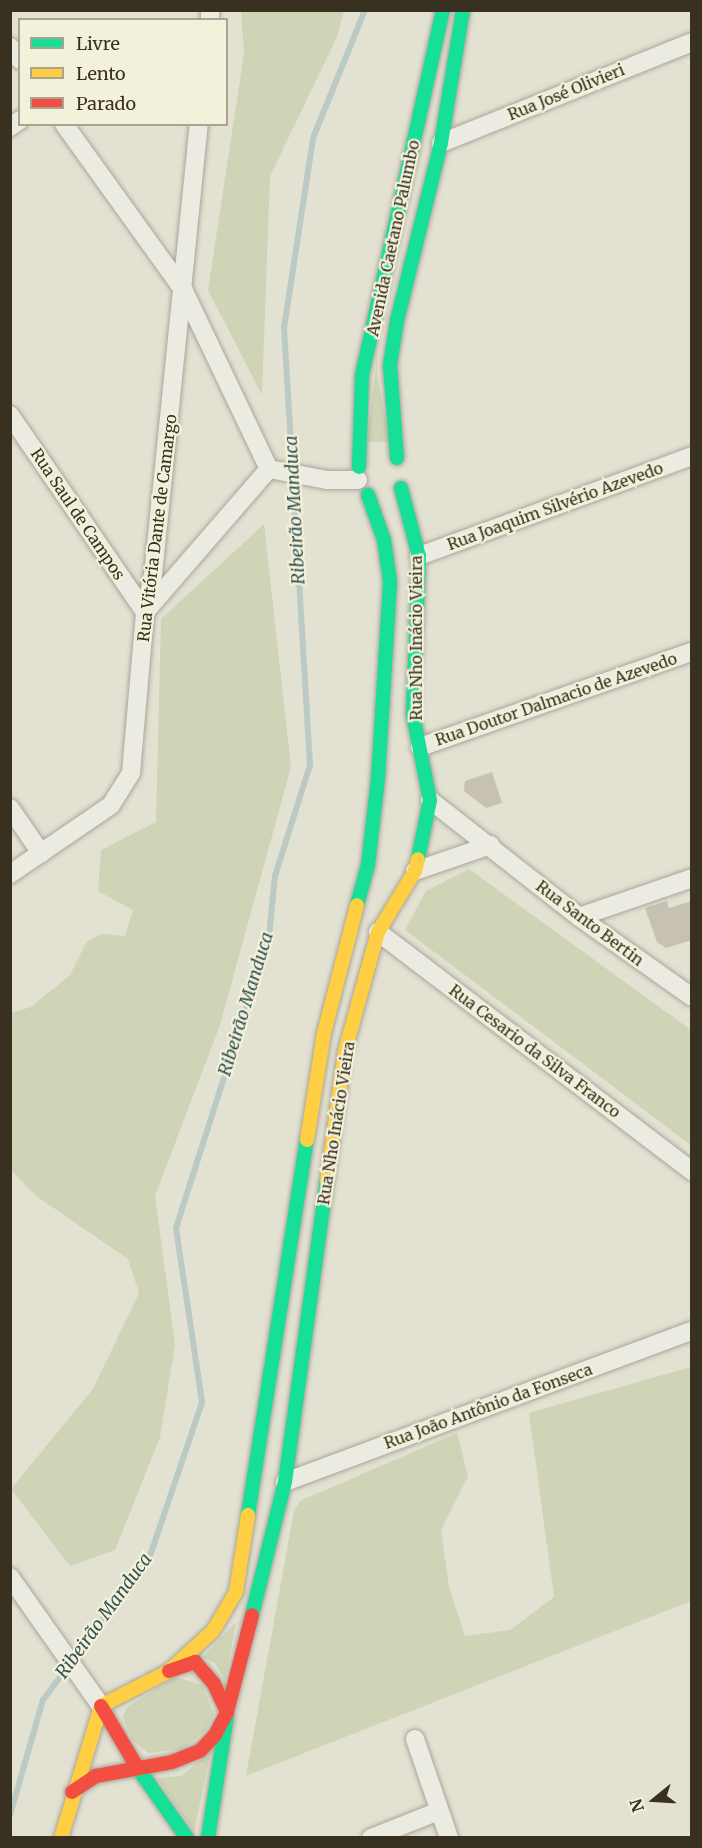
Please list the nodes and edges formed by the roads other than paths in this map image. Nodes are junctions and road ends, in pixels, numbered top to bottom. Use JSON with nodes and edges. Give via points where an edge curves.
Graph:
{"nodes":[{"id":1,"x":443,"y":10,"type":"edge"},
{"id":2,"x":463,"y":10,"type":"edge"},
{"id":3,"x":692,"y":42,"type":"edge"},
{"id":4,"x":65,"y":126,"type":"edge"},
{"id":5,"x":199,"y":126,"type":"edge"},
{"id":6,"x":441,"y":143,"type":"junction"},
{"id":7,"x":184,"y":291,"type":"junction"},
{"id":8,"x":10,"y":415,"type":"edge"},
{"id":9,"x":386,"y":454,"type":"junction"},
{"id":10,"x":692,"y":456,"type":"edge"},
{"id":11,"x":276,"y":470,"type":"junction"},
{"id":12,"x":361,"y":481,"type":"junction"},
{"id":13,"x":401,"y":489,"type":"junction"},
{"id":14,"x":419,"y":556,"type":"junction"},
{"id":15,"x":145,"y":612,"type":"junction"},
{"id":16,"x":692,"y":652,"type":"edge"},
{"id":17,"x":420,"y":747,"type":"junction"},
{"id":18,"x":430,"y":800,"type":"junction"},
{"id":19,"x":10,"y":808,"type":"edge"},
{"id":20,"x":491,"y":845,"type":"junction"},
{"id":21,"x":41,"y":853,"type":"junction"},
{"id":22,"x":406,"y":872,"type":"junction"},
{"id":23,"x":10,"y":874,"type":"edge"},
{"id":24,"x":692,"y":878,"type":"edge"},
{"id":25,"x":579,"y":917,"type":"junction"},
{"id":26,"x":378,"y":932,"type":"junction"},
{"id":27,"x":692,"y":997,"type":"edge"},
{"id":28,"x":692,"y":1170,"type":"edge"},
{"id":29,"x":692,"y":1331,"type":"edge"},
{"id":30,"x":285,"y":1482,"type":"junction"},
{"id":31,"x":10,"y":1577,"type":"edge"},
{"id":32,"x":169,"y":1671,"type":"junction"},
{"id":33,"x":101,"y":1706,"type":"junction"},
{"id":34,"x":227,"y":1712,"type":"junction"},
{"id":35,"x":415,"y":1739,"type":"dead end"},
{"id":36,"x":137,"y":1767,"type":"junction"},
{"id":37,"x":72,"y":1791,"type":"junction"},
{"id":38,"x":439,"y":1811,"type":"junction"},
{"id":39,"x":61,"y":1838,"type":"edge"},
{"id":40,"x":187,"y":1838,"type":"edge"},
{"id":41,"x":208,"y":1838,"type":"edge"},
{"id":42,"x":371,"y":1838,"type":"edge"},
{"id":43,"x":448,"y":1838,"type":"edge"}],
"edges":[{"from":1,"to":12,"type":"main road","name":"Avenida Caetano Palumbo","via":[[362,375]]},
{"from":2,"to":6,"type":"main road","name":"Avenida Caetano Palumbo"},
{"from":3,"to":6,"type":"street","name":"Rua José Olivieri"},
{"from":4,"to":7,"type":"street"},
{"from":5,"to":7,"type":"street","name":"Rua Vitória Dante de Camargo"},
{"from":6,"to":9,"type":"main road","name":"Avenida Caetano Palumbo","via":[[397,321],[390,365],[396,406]]},
{"from":7,"to":11,"type":"street"},
{"from":7,"to":15,"type":"street","name":"Rua Vitória Dante de Camargo","via":[[153,575]]},
{"from":8,"to":15,"type":"street","name":"Rua Saul de Campos"},
{"from":9,"to":12,"type":"main road"},
{"from":9,"to":13,"type":"main road","name":"Avenida Caetano Palumbo","via":[[405,474]]},
{"from":10,"to":14,"type":"street","name":"Rua Joaquim Silvério Azevedo"},
{"from":11,"to":12,"type":"street","via":[[328,480]]},
{"from":11,"to":15,"type":"street"},
{"from":12,"to":13,"type":"main road","via":[[386,499]]},
{"from":12,"to":32,"type":"main road","name":"Rua Nho Inácio Vieira","via":[[384,540],[390,581],[373,867],[324,1033],[236,1592],[213,1632]]},
{"from":13,"to":14,"type":"main road","name":"Rua Nho Inácio Vieira"},
{"from":14,"to":17,"type":"main road","name":"Rua Nho Inácio Vieira","via":[[413,715]]},
{"from":15,"to":21,"type":"street","name":"Rua Vitória Dante de Camargo","via":[[131,772],[111,805]]},
{"from":16,"to":17,"type":"street","name":"Rua Doutor Dalmacio de Azevedo"},
{"from":17,"to":18,"type":"main road","name":"Rua Nho Inácio Vieira"},
{"from":18,"to":20,"type":"street","name":"Rua Santo Bertin"},
{"from":18,"to":22,"type":"main road","name":"Rua Nho Inácio Vieira"},
{"from":19,"to":21,"type":"street"},
{"from":20,"to":22,"type":"street"},
{"from":20,"to":25,"type":"street","name":"Rua Santo Bertin"},
{"from":21,"to":23,"type":"street","name":"Rua Vitória Dante de Camargo"},
{"from":22,"to":26,"type":"main road","name":"Rua Nho Inácio Vieira"},
{"from":24,"to":25,"type":"street"},
{"from":25,"to":27,"type":"street","name":"Rua Santo Bertin"},
{"from":26,"to":28,"type":"street","name":"Rua Cesario da Silva Franco"},
{"from":26,"to":30,"type":"main road","name":"Rua Nho Inácio Vieira","via":[[345,1051]]},
{"from":29,"to":30,"type":"street","name":"Rua João Antônio da Fonseca"},
{"from":30,"to":34,"type":"main road","name":"Rua Nho Inácio Vieira"},
{"from":31,"to":33,"type":"street"},
{"from":32,"to":33,"type":"main road"},
{"from":32,"to":34,"type":"main road","via":[[195,1662],[214,1684]]},
{"from":33,"to":36,"type":"main road"},
{"from":33,"to":37,"type":"main road"},
{"from":34,"to":36,"type":"main road","via":[[215,1735],[201,1750],[172,1762]]},
{"from":34,"to":41,"type":"main road"},
{"from":35,"to":38,"type":"street"},
{"from":36,"to":37,"type":"main road","via":[[96,1776]]},
{"from":36,"to":40,"type":"main road"},
{"from":37,"to":39,"type":"main road"},
{"from":38,"to":42,"type":"street"},
{"from":38,"to":43,"type":"street"}]}
